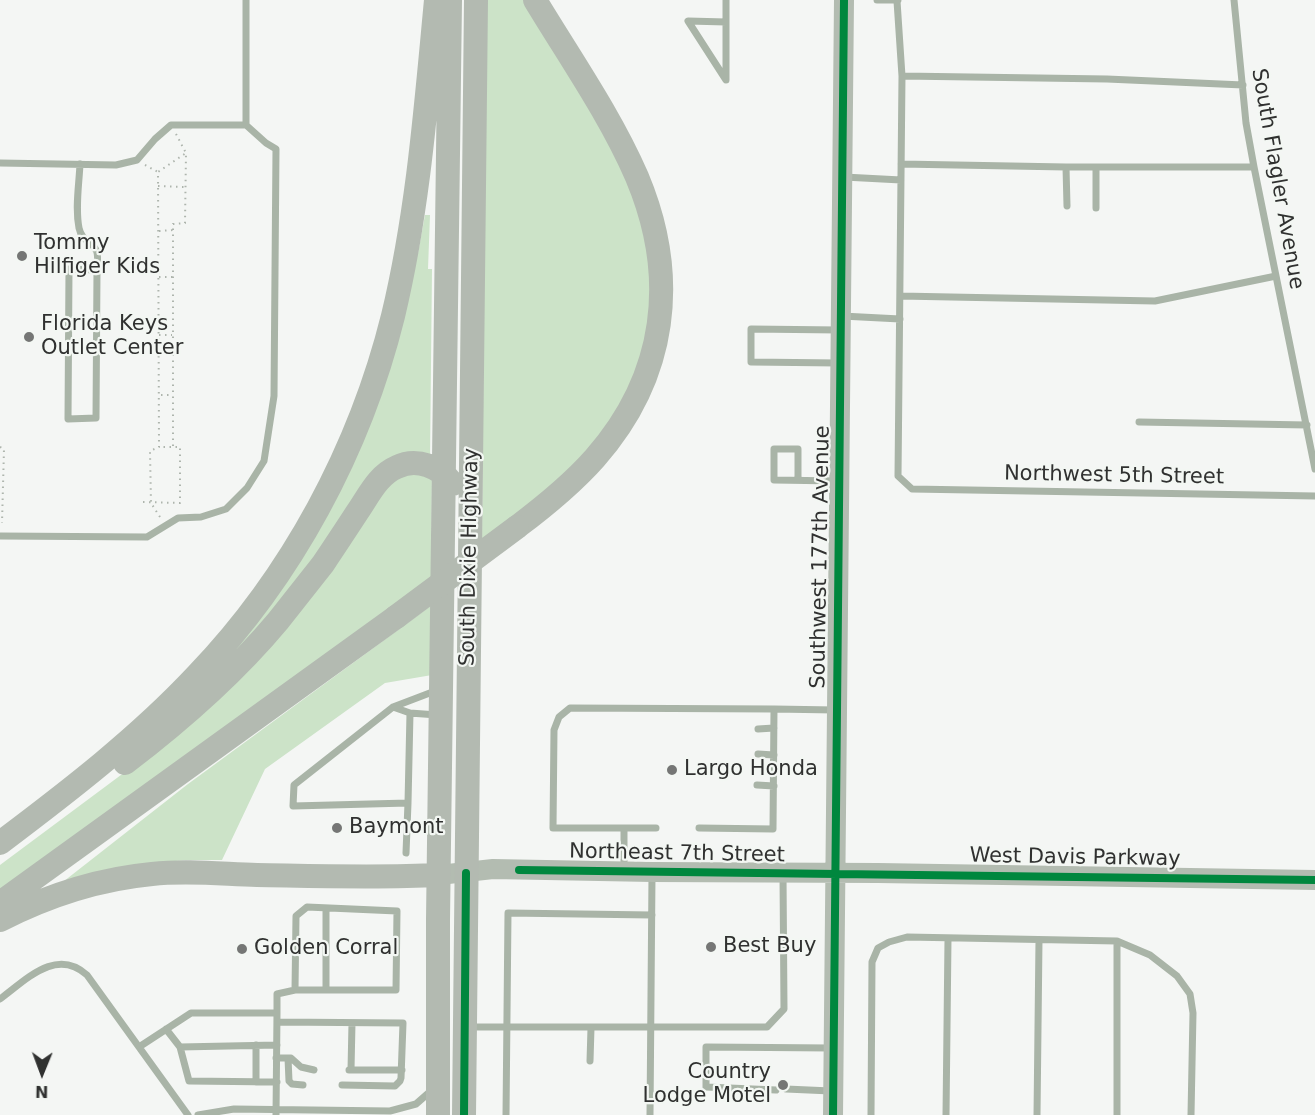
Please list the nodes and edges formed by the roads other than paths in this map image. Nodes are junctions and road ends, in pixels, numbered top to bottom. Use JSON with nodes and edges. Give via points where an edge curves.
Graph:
{"nodes":[{"id":1,"x":246,"y":0,"type":"edge"},
{"id":2,"x":436,"y":0,"type":"edge"},
{"id":3,"x":450,"y":0,"type":"edge"},
{"id":4,"x":476,"y":0,"type":"edge"},
{"id":5,"x":535,"y":0,"type":"edge"},
{"id":6,"x":726,"y":0,"type":"edge"},
{"id":7,"x":844,"y":0,"type":"edge"},
{"id":8,"x":877,"y":0,"type":"edge"},
{"id":9,"x":897,"y":0,"type":"edge"},
{"id":10,"x":1234,"y":0,"type":"edge"},
{"id":11,"x":726,"y":22,"type":"junction"},
{"id":12,"x":902,"y":76,"type":"junction"},
{"id":13,"x":1243,"y":85,"type":"junction"},
{"id":14,"x":246,"y":125,"type":"junction"},
{"id":15,"x":0,"y":163,"type":"edge"},
{"id":16,"x":80,"y":164,"type":"junction"},
{"id":17,"x":901,"y":164,"type":"junction"},
{"id":18,"x":1254,"y":166,"type":"junction"},
{"id":19,"x":1066,"y":167,"type":"junction"},
{"id":20,"x":1096,"y":167,"type":"junction"},
{"id":21,"x":843,"y":177,"type":"junction"},
{"id":22,"x":901,"y":180,"type":"junction"},
{"id":23,"x":1067,"y":206,"type":"dead end"},
{"id":24,"x":1096,"y":208,"type":"dead end"},
{"id":25,"x":97,"y":270,"type":"junction"},
{"id":26,"x":1276,"y":276,"type":"junction"},
{"id":27,"x":900,"y":296,"type":"junction"},
{"id":28,"x":900,"y":319,"type":"junction"},
{"id":29,"x":841,"y":323,"type":"junction"},
{"id":30,"x":841,"y":363,"type":"junction"},
{"id":31,"x":1139,"y":422,"type":"dead end"},
{"id":32,"x":1307,"y":425,"type":"junction"},
{"id":33,"x":1315,"y":469,"type":"edge"},
{"id":34,"x":445,"y":474,"type":"junction"},
{"id":35,"x":798,"y":480,"type":"junction"},
{"id":36,"x":840,"y":481,"type":"junction"},
{"id":37,"x":1315,"y":496,"type":"edge"},
{"id":38,"x":0,"y":536,"type":"edge"},
{"id":39,"x":470,"y":538,"type":"junction"},
{"id":40,"x":441,"y":689,"type":"junction"},
{"id":41,"x":393,"y":707,"type":"junction"},
{"id":42,"x":774,"y":709,"type":"junction"},
{"id":43,"x":837,"y":710,"type":"junction"},
{"id":44,"x":410,"y":713,"type":"junction"},
{"id":45,"x":441,"y":715,"type":"junction"},
{"id":46,"x":774,"y":728,"type":"junction"},
{"id":47,"x":758,"y":729,"type":"dead end"},
{"id":48,"x":758,"y":754,"type":"dead end"},
{"id":49,"x":774,"y":755,"type":"junction"},
{"id":50,"x":757,"y":785,"type":"dead end"},
{"id":51,"x":774,"y":786,"type":"junction"},
{"id":52,"x":408,"y":803,"type":"junction"},
{"id":53,"x":28,"y":822,"type":"junction"},
{"id":54,"x":624,"y":828,"type":"junction"},
{"id":55,"x":656,"y":828,"type":"dead end"},
{"id":56,"x":699,"y":828,"type":"dead end"},
{"id":57,"x":0,"y":843,"type":"edge"},
{"id":58,"x":406,"y":853,"type":"dead end"},
{"id":59,"x":624,"y":871,"type":"junction"},
{"id":60,"x":652,"y":872,"type":"junction"},
{"id":61,"x":466,"y":873,"type":"junction"},
{"id":62,"x":783,"y":873,"type":"junction"},
{"id":63,"x":835,"y":873,"type":"junction"},
{"id":64,"x":439,"y":875,"type":"junction"},
{"id":65,"x":372,"y":876,"type":"junction"},
{"id":66,"x":1315,"y":880,"type":"edge"},
{"id":67,"x":0,"y":903,"type":"edge"},
{"id":68,"x":326,"y":908,"type":"junction"},
{"id":69,"x":652,"y":915,"type":"junction"},
{"id":70,"x":438,"y":919,"type":"junction"},
{"id":71,"x":0,"y":920,"type":"edge"},
{"id":72,"x":948,"y":939,"type":"junction"},
{"id":73,"x":1039,"y":940,"type":"junction"},
{"id":74,"x":1118,"y":942,"type":"junction"},
{"id":75,"x":326,"y":989,"type":"junction"},
{"id":76,"x":295,"y":990,"type":"junction"},
{"id":77,"x":0,"y":999,"type":"edge"},
{"id":78,"x":277,"y":1013,"type":"junction"},
{"id":79,"x":277,"y":1022,"type":"junction"},
{"id":80,"x":352,"y":1023,"type":"junction"},
{"id":81,"x":507,"y":1027,"type":"junction"},
{"id":82,"x":465,"y":1028,"type":"junction"},
{"id":83,"x":591,"y":1028,"type":"junction"},
{"id":84,"x":650,"y":1028,"type":"junction"},
{"id":85,"x":166,"y":1029,"type":"junction"},
{"id":86,"x":256,"y":1045,"type":"junction"},
{"id":87,"x":277,"y":1045,"type":"junction"},
{"id":88,"x":139,"y":1047,"type":"junction"},
{"id":89,"x":180,"y":1047,"type":"junction"},
{"id":90,"x":834,"y":1048,"type":"junction"},
{"id":91,"x":276,"y":1058,"type":"junction"},
{"id":92,"x":288,"y":1058,"type":"junction"},
{"id":93,"x":590,"y":1061,"type":"dead end"},
{"id":94,"x":314,"y":1070,"type":"dead end"},
{"id":95,"x":402,"y":1070,"type":"junction"},
{"id":96,"x":438,"y":1081,"type":"junction"},
{"id":97,"x":256,"y":1082,"type":"junction"},
{"id":98,"x":276,"y":1082,"type":"junction"},
{"id":99,"x":303,"y":1085,"type":"dead end"},
{"id":100,"x":342,"y":1085,"type":"dead end"},
{"id":101,"x":776,"y":1089,"type":"dead end"},
{"id":102,"x":786,"y":1089,"type":"dead end"},
{"id":103,"x":834,"y":1092,"type":"junction"},
{"id":104,"x":390,"y":1111,"type":"junction"},
{"id":105,"x":276,"y":1112,"type":"edge"},
{"id":106,"x":316,"y":1112,"type":"edge"},
{"id":107,"x":188,"y":1115,"type":"edge"},
{"id":108,"x":198,"y":1115,"type":"edge"},
{"id":109,"x":402,"y":1115,"type":"edge"},
{"id":110,"x":438,"y":1115,"type":"edge"},
{"id":111,"x":464,"y":1115,"type":"edge"},
{"id":112,"x":506,"y":1115,"type":"edge"},
{"id":113,"x":650,"y":1115,"type":"edge"},
{"id":114,"x":833,"y":1115,"type":"edge"},
{"id":115,"x":871,"y":1115,"type":"edge"},
{"id":116,"x":946,"y":1115,"type":"edge"},
{"id":117,"x":1037,"y":1115,"type":"edge"},
{"id":118,"x":1117,"y":1115,"type":"edge"},
{"id":119,"x":1191,"y":1115,"type":"edge"}],
"edges":[{"from":1,"to":14,"type":"lane"},
{"from":2,"to":53,"type":"highway","via":[[417,184],[398,296],[369,394],[328,488],[283,567],[198,674],[116,752]]},
{"from":3,"to":34,"type":"highway","name":"South Dixie Highway"},
{"from":4,"to":39,"type":"highway","name":"South Dixie Highway"},
{"from":5,"to":67,"type":"highway","bridge":true,"via":[[618,139],[636,176],[657,242],[661,291],[658,326],[642,387],[627,414],[606,445],[552,500]]},
{"from":6,"to":11,"type":"lane"},
{"from":7,"to":21,"type":"main road","name":"Southwest 177th Avenue"},
{"from":8,"to":9,"type":"lane"},
{"from":9,"to":12,"type":"lane"},
{"from":10,"to":13,"type":"lane","name":"South Flagler Avenue"},
{"from":11,"to":11,"type":"lane","via":[[726,45],[726,80],[688,21]]},
{"from":12,"to":13,"type":"lane"},
{"from":12,"to":17,"type":"lane"},
{"from":13,"to":18,"type":"lane","name":"South Flagler Avenue"},
{"from":14,"to":16,"type":"lane","via":[[171,125],[137,160],[116,165]]},
{"from":14,"to":38,"type":"lane","via":[[276,149],[274,396],[264,461],[248,488],[226,509],[201,517],[178,518],[147,537]]},
{"from":15,"to":16,"type":"lane"},
{"from":16,"to":25,"type":"lane","via":[[80,230],[97,251]]},
{"from":17,"to":19,"type":"lane"},
{"from":17,"to":22,"type":"lane"},
{"from":18,"to":20,"type":"lane"},
{"from":18,"to":26,"type":"lane","name":"South Flagler Avenue"},
{"from":19,"to":20,"type":"lane"},
{"from":19,"to":23,"type":"lane"},
{"from":20,"to":24,"type":"lane"},
{"from":21,"to":22,"type":"lane"},
{"from":21,"to":29,"type":"main road","name":"Southwest 177th Avenue"},
{"from":22,"to":27,"type":"lane"},
{"from":25,"to":25,"type":"lane","via":[[96,418],[68,418],[69,269]]},
{"from":26,"to":27,"type":"lane","via":[[1155,301]]},
{"from":26,"to":32,"type":"lane","name":"South Flagler Avenue"},
{"from":27,"to":28,"type":"lane"},
{"from":28,"to":29,"type":"lane"},
{"from":28,"to":37,"type":"lane","name":"Northwest 5th Street","via":[[898,476],[912,489]]},
{"from":29,"to":30,"type":"main road","name":"Southwest 177th Avenue"},
{"from":29,"to":30,"type":"lane","via":[[751,329],[751,362]]},
{"from":30,"to":36,"type":"main road","name":"Southwest 177th Avenue"},
{"from":31,"to":32,"type":"lane"},
{"from":32,"to":33,"type":"lane","name":"South Flagler Avenue"},
{"from":34,"to":39,"type":"highway","via":[[460,497]]},
{"from":34,"to":40,"type":"highway","name":"South Dixie Highway"},
{"from":34,"to":53,"type":"highway","via":[[412,463],[383,476],[298,596],[220,682],[172,727],[97,784],[64,807]]},
{"from":35,"to":35,"type":"lane","via":[[774,480],[774,449],[798,449]]},
{"from":35,"to":36,"type":"lane"},
{"from":36,"to":43,"type":"main road","name":"Southwest 177th Avenue"},
{"from":39,"to":61,"type":"highway","name":"South Dixie Highway"},
{"from":40,"to":41,"type":"lane"},
{"from":40,"to":45,"type":"highway","name":"South Dixie Highway"},
{"from":41,"to":44,"type":"lane"},
{"from":41,"to":52,"type":"lane","via":[[294,785],[293,806]]},
{"from":42,"to":43,"type":"lane"},
{"from":42,"to":46,"type":"lane"},
{"from":42,"to":54,"type":"lane","via":[[570,708],[559,717],[554,730],[553,828]]},
{"from":43,"to":63,"type":"main road","name":"Southwest 177th Avenue"},
{"from":44,"to":45,"type":"lane"},
{"from":44,"to":52,"type":"lane"},
{"from":45,"to":64,"type":"highway","name":"South Dixie Highway"},
{"from":46,"to":47,"type":"lane"},
{"from":46,"to":49,"type":"lane"},
{"from":48,"to":49,"type":"lane"},
{"from":49,"to":51,"type":"lane"},
{"from":50,"to":51,"type":"lane"},
{"from":51,"to":56,"type":"lane","via":[[773,829]]},
{"from":52,"to":58,"type":"lane"},
{"from":53,"to":57,"type":"highway"},
{"from":54,"to":55,"type":"lane"},
{"from":54,"to":59,"type":"lane"},
{"from":59,"to":60,"type":"main road","name":"Northeast 7th Street"},
{"from":59,"to":61,"type":"main road","name":"Northeast 7th Street","via":[[493,869]]},
{"from":60,"to":62,"type":"main road","name":"Northeast 7th Street"},
{"from":60,"to":69,"type":"lane"},
{"from":61,"to":64,"type":"main road","name":"Northeast 7th Street"},
{"from":61,"to":82,"type":"highway","name":"South Dixie Highway"},
{"from":62,"to":63,"type":"main road","name":"Northeast 7th Street"},
{"from":62,"to":84,"type":"lane","via":[[784,1009],[767,1027]]},
{"from":63,"to":66,"type":"main road","name":"West Davis Parkway"},
{"from":63,"to":90,"type":"main road","name":"Southwest 177th Avenue"},
{"from":64,"to":65,"type":"highway"},
{"from":64,"to":70,"type":"highway","name":"South Dixie Highway"},
{"from":65,"to":70,"type":"highway","via":[[414,890]]},
{"from":65,"to":71,"type":"highway","via":[[150,874],[80,888]]},
{"from":68,"to":75,"type":"lane"},
{"from":68,"to":75,"type":"lane","via":[[397,911],[397,933],[396,990]]},
{"from":68,"to":76,"type":"lane","via":[[307,907],[296,916]]},
{"from":69,"to":81,"type":"lane","via":[[508,913]]},
{"from":69,"to":84,"type":"lane"},
{"from":70,"to":96,"type":"highway","name":"South Dixie Highway"},
{"from":72,"to":73,"type":"lane"},
{"from":72,"to":115,"type":"lane","via":[[907,937],[878,948],[872,962]]},
{"from":72,"to":116,"type":"lane"},
{"from":73,"to":74,"type":"lane"},
{"from":73,"to":117,"type":"lane"},
{"from":74,"to":118,"type":"lane"},
{"from":74,"to":119,"type":"lane","via":[[1150,955],[1178,976],[1190,994]]},
{"from":75,"to":76,"type":"lane"},
{"from":76,"to":78,"type":"lane","via":[[277,994]]},
{"from":77,"to":88,"type":"lane","via":[[43,968],[69,964],[87,975]]},
{"from":78,"to":79,"type":"lane"},
{"from":78,"to":85,"type":"lane","via":[[191,1013]]},
{"from":79,"to":80,"type":"lane"},
{"from":79,"to":87,"type":"lane"},
{"from":80,"to":95,"type":"lane","via":[[403,1023]]},
{"from":80,"to":95,"type":"lane","via":[[350,1070]]},
{"from":81,"to":82,"type":"lane"},
{"from":81,"to":83,"type":"lane"},
{"from":81,"to":112,"type":"lane"},
{"from":82,"to":111,"type":"highway","name":"South Dixie Highway"},
{"from":83,"to":84,"type":"lane"},
{"from":83,"to":93,"type":"lane"},
{"from":84,"to":113,"type":"lane"},
{"from":85,"to":88,"type":"lane"},
{"from":85,"to":89,"type":"lane"},
{"from":86,"to":87,"type":"lane"},
{"from":86,"to":89,"type":"lane"},
{"from":86,"to":97,"type":"lane"},
{"from":87,"to":91,"type":"lane"},
{"from":88,"to":107,"type":"lane"},
{"from":89,"to":97,"type":"lane","via":[[189,1081]]},
{"from":90,"to":101,"type":"lane","via":[[706,1047],[706,1087]]},
{"from":90,"to":103,"type":"main road","name":"Southwest 177th Avenue"},
{"from":91,"to":92,"type":"lane"},
{"from":91,"to":98,"type":"lane"},
{"from":92,"to":94,"type":"lane"},
{"from":92,"to":99,"type":"lane","via":[[290,1082]]},
{"from":95,"to":100,"type":"lane","via":[[395,1086]]},
{"from":96,"to":104,"type":"lane","via":[[416,1104]]},
{"from":96,"to":110,"type":"highway","name":"South Dixie Highway"},
{"from":97,"to":98,"type":"lane"},
{"from":98,"to":105,"type":"lane"},
{"from":102,"to":103,"type":"lane"},
{"from":103,"to":114,"type":"main road","name":"Southwest 177th Avenue"},
{"from":104,"to":106,"type":"lane"},
{"from":104,"to":109,"type":"lane"},
{"from":105,"to":106,"type":"lane"},
{"from":105,"to":108,"type":"lane","via":[[234,1109]]}]}
